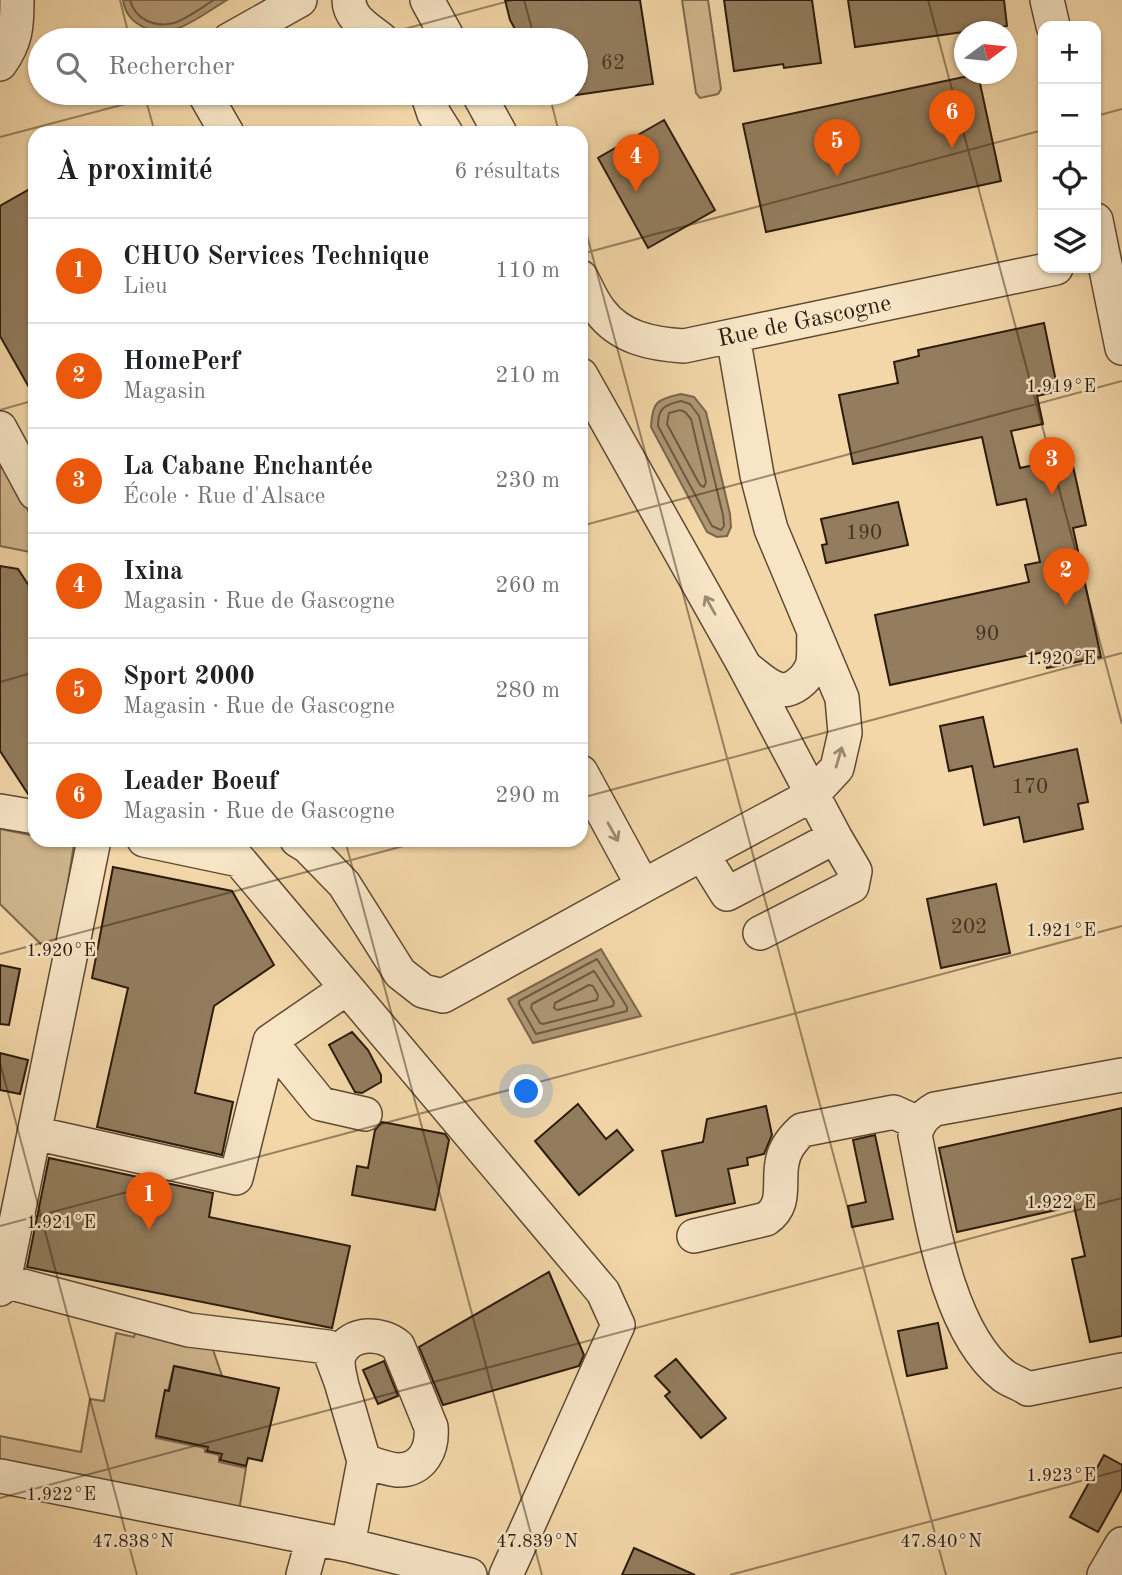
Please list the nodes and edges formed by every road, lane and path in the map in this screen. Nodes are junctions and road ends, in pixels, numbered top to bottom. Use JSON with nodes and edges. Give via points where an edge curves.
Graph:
{"nodes":[{"id":1,"x":17,"y":0,"type":"edge"},
{"id":2,"x":300,"y":0,"type":"edge"},
{"id":3,"x":349,"y":0,"type":"edge"},
{"id":4,"x":426,"y":0,"type":"edge"},
{"id":5,"x":1047,"y":0,"type":"edge"},
{"id":6,"x":1052,"y":21,"type":"edge"},
{"id":7,"x":250,"y":28,"type":"edge"},
{"id":8,"x":368,"y":28,"type":"edge"},
{"id":9,"x":442,"y":28,"type":"edge"},
{"id":10,"x":0,"y":64,"type":"edge"},
{"id":11,"x":211,"y":105,"type":"edge"},
{"id":12,"x":431,"y":105,"type":"edge"},
{"id":13,"x":485,"y":105,"type":"edge"},
{"id":14,"x":223,"y":126,"type":"edge"},
{"id":15,"x":442,"y":126,"type":"edge"},
{"id":16,"x":496,"y":126,"type":"edge"},
{"id":17,"x":1101,"y":236,"type":"edge"},
{"id":18,"x":1107,"y":256,"type":"edge"},
{"id":19,"x":1038,"y":272,"type":"edge"},
{"id":20,"x":588,"y":290,"type":"edge"},
{"id":21,"x":733,"y":336,"type":"junction"},
{"id":22,"x":1122,"y":348,"type":"edge"},
{"id":23,"x":588,"y":387,"type":"edge"},
{"id":24,"x":0,"y":428,"type":"edge"},
{"id":25,"x":28,"y":480,"type":"edge"},
{"id":26,"x":814,"y":633,"type":"junction"},
{"id":27,"x":744,"y":665,"type":"junction"},
{"id":28,"x":588,"y":785,"type":"edge"},
{"id":29,"x":812,"y":795,"type":"junction"},
{"id":30,"x":0,"y":811,"type":"edge"},
{"id":31,"x":28,"y":816,"type":"edge"},
{"id":32,"x":835,"y":837,"type":"junction"},
{"id":33,"x":93,"y":847,"type":"edge"},
{"id":34,"x":178,"y":847,"type":"edge"},
{"id":35,"x":308,"y":847,"type":"edge"},
{"id":36,"x":702,"y":854,"type":"junction"},
{"id":37,"x":643,"y":886,"type":"junction"},
{"id":38,"x":760,"y":933,"type":"dead end"},
{"id":39,"x":347,"y":988,"type":"junction"},
{"id":40,"x":270,"y":1041,"type":"junction"},
{"id":41,"x":1122,"y":1075,"type":"edge"},
{"id":42,"x":365,"y":1114,"type":"dead end"},
{"id":43,"x":918,"y":1123,"type":"junction"},
{"id":44,"x":34,"y":1133,"type":"junction"},
{"id":45,"x":694,"y":1236,"type":"dead end"},
{"id":46,"x":2,"y":1285,"type":"edge"},
{"id":47,"x":1122,"y":1370,"type":"edge"},
{"id":48,"x":341,"y":1382,"type":"junction"},
{"id":49,"x":364,"y":1461,"type":"junction"},
{"id":50,"x":0,"y":1476,"type":"edge"},
{"id":51,"x":313,"y":1538,"type":"junction"},
{"id":52,"x":1122,"y":1544,"type":"edge"},
{"id":53,"x":348,"y":1545,"type":"junction"},
{"id":54,"x":303,"y":1575,"type":"edge"},
{"id":55,"x":470,"y":1575,"type":"edge"},
{"id":56,"x":506,"y":1575,"type":"edge"},
{"id":57,"x":1104,"y":1575,"type":"edge"}],
"edges":[{"from":1,"to":10,"type":"street","via":[[17,28],[11,49]]},
{"from":2,"to":7,"type":"street"},
{"from":3,"to":8,"type":"street","via":[[349,8]]},
{"from":4,"to":9,"type":"street"},
{"from":5,"to":6,"type":"street"},
{"from":11,"to":14,"type":"street"},
{"from":12,"to":15,"type":"street"},
{"from":13,"to":16,"type":"street"},
{"from":17,"to":18,"type":"street"},
{"from":18,"to":22,"type":"street"},
{"from":19,"to":21,"type":"street","name":"Rue de Gascogne"},
{"from":20,"to":21,"type":"street","name":"Rue de Gascogne","via":[[600,311],[634,338],[684,346]]},
{"from":21,"to":26,"type":"street","via":[[771,529]]},
{"from":27,"to":23,"type":"street","one_way":true},
{"from":24,"to":25,"type":"street"},
{"from":26,"to":27,"type":"street","via":[[813,665],[793,688],[778,689]]},
{"from":29,"to":26,"type":"street","one_way":true,"via":[[837,768],[845,733],[842,698]]},
{"from":27,"to":29,"type":"street"},
{"from":28,"to":37,"type":"street","one_way":true},
{"from":29,"to":32,"type":"street"},
{"from":29,"to":36,"type":"street"},
{"from":30,"to":31,"type":"street"},
{"from":32,"to":36,"type":"street","via":[[727,894]]},
{"from":32,"to":38,"type":"street","via":[[855,872],[852,886]]},
{"from":33,"to":44,"type":"street"},
{"from":34,"to":39,"type":"street","via":[[239,860]]},
{"from":35,"to":37,"type":"street","via":[[344,884],[400,973],[423,991],[443,996]]},
{"from":36,"to":37,"type":"street"},
{"from":39,"to":40,"type":"street"},
{"from":39,"to":56,"type":"street","via":[[603,1292],[618,1325]]},
{"from":40,"to":42,"type":"street","via":[[321,1104]]},
{"from":40,"to":44,"type":"street","via":[[236,1178]]},
{"from":41,"to":43,"type":"street","via":[[935,1109]]},
{"from":43,"to":45,"type":"street","via":[[894,1112],[802,1130],[790,1140],[782,1162],[775,1213]]},
{"from":43,"to":47,"type":"street","via":[[915,1135],[948,1287],[976,1344],[1004,1375],[1028,1389]]},
{"from":44,"to":46,"type":"street"},
{"from":46,"to":48,"type":"street","via":[[188,1330],[328,1347]]},
{"from":48,"to":49,"type":"street"},
{"from":48,"to":49,"type":"street","via":[[341,1351],[370,1335],[390,1339],[398,1346],[431,1427],[429,1452],[411,1467],[399,1470]]},
{"from":49,"to":53,"type":"street"},
{"from":50,"to":51,"type":"street"},
{"from":51,"to":53,"type":"street"},
{"from":51,"to":54,"type":"street"},
{"from":52,"to":57,"type":"street"},
{"from":53,"to":55,"type":"street"}]}
